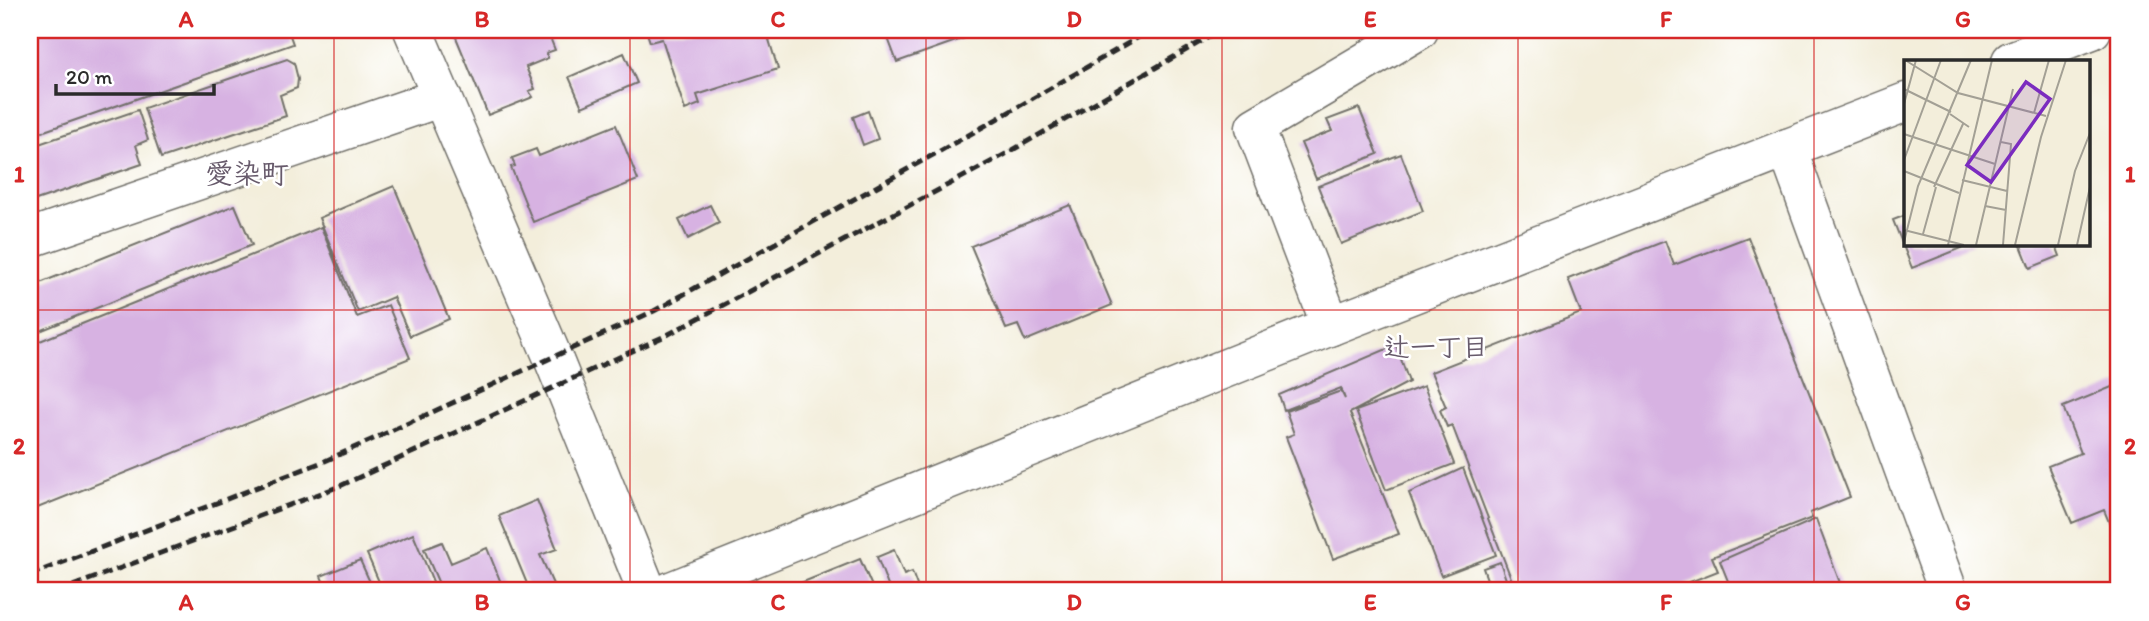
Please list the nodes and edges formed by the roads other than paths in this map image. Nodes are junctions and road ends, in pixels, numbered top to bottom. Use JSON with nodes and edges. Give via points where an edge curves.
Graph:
{"nodes":[{"id":1,"x":413,"y":30,"type":"edge"},
{"id":2,"x":1419,"y":30,"type":"edge"},
{"id":3,"x":2092,"y":30,"type":"edge"},
{"id":4,"x":2014,"y":60,"type":"edge"},
{"id":5,"x":442,"y":97,"type":"junction"},
{"id":6,"x":1904,"y":103,"type":"edge"},
{"id":7,"x":1787,"y":148,"type":"junction"},
{"id":8,"x":30,"y":238,"type":"edge"},
{"id":9,"x":1331,"y":326,"type":"junction"},
{"id":10,"x":647,"y":591,"type":"edge"},
{"id":11,"x":671,"y":591,"type":"edge"},
{"id":12,"x":1948,"y":591,"type":"edge"}],
"edges":[{"from":1,"to":5,"type":"street"},
{"from":2,"to":9,"type":"street","via":[[1255,127]]},
{"from":3,"to":4,"type":"street"},
{"from":5,"to":8,"type":"street"},
{"from":5,"to":10,"type":"street"},
{"from":6,"to":7,"type":"street"},
{"from":7,"to":9,"type":"street"},
{"from":7,"to":12,"type":"street"},
{"from":9,"to":11,"type":"street"}]}
